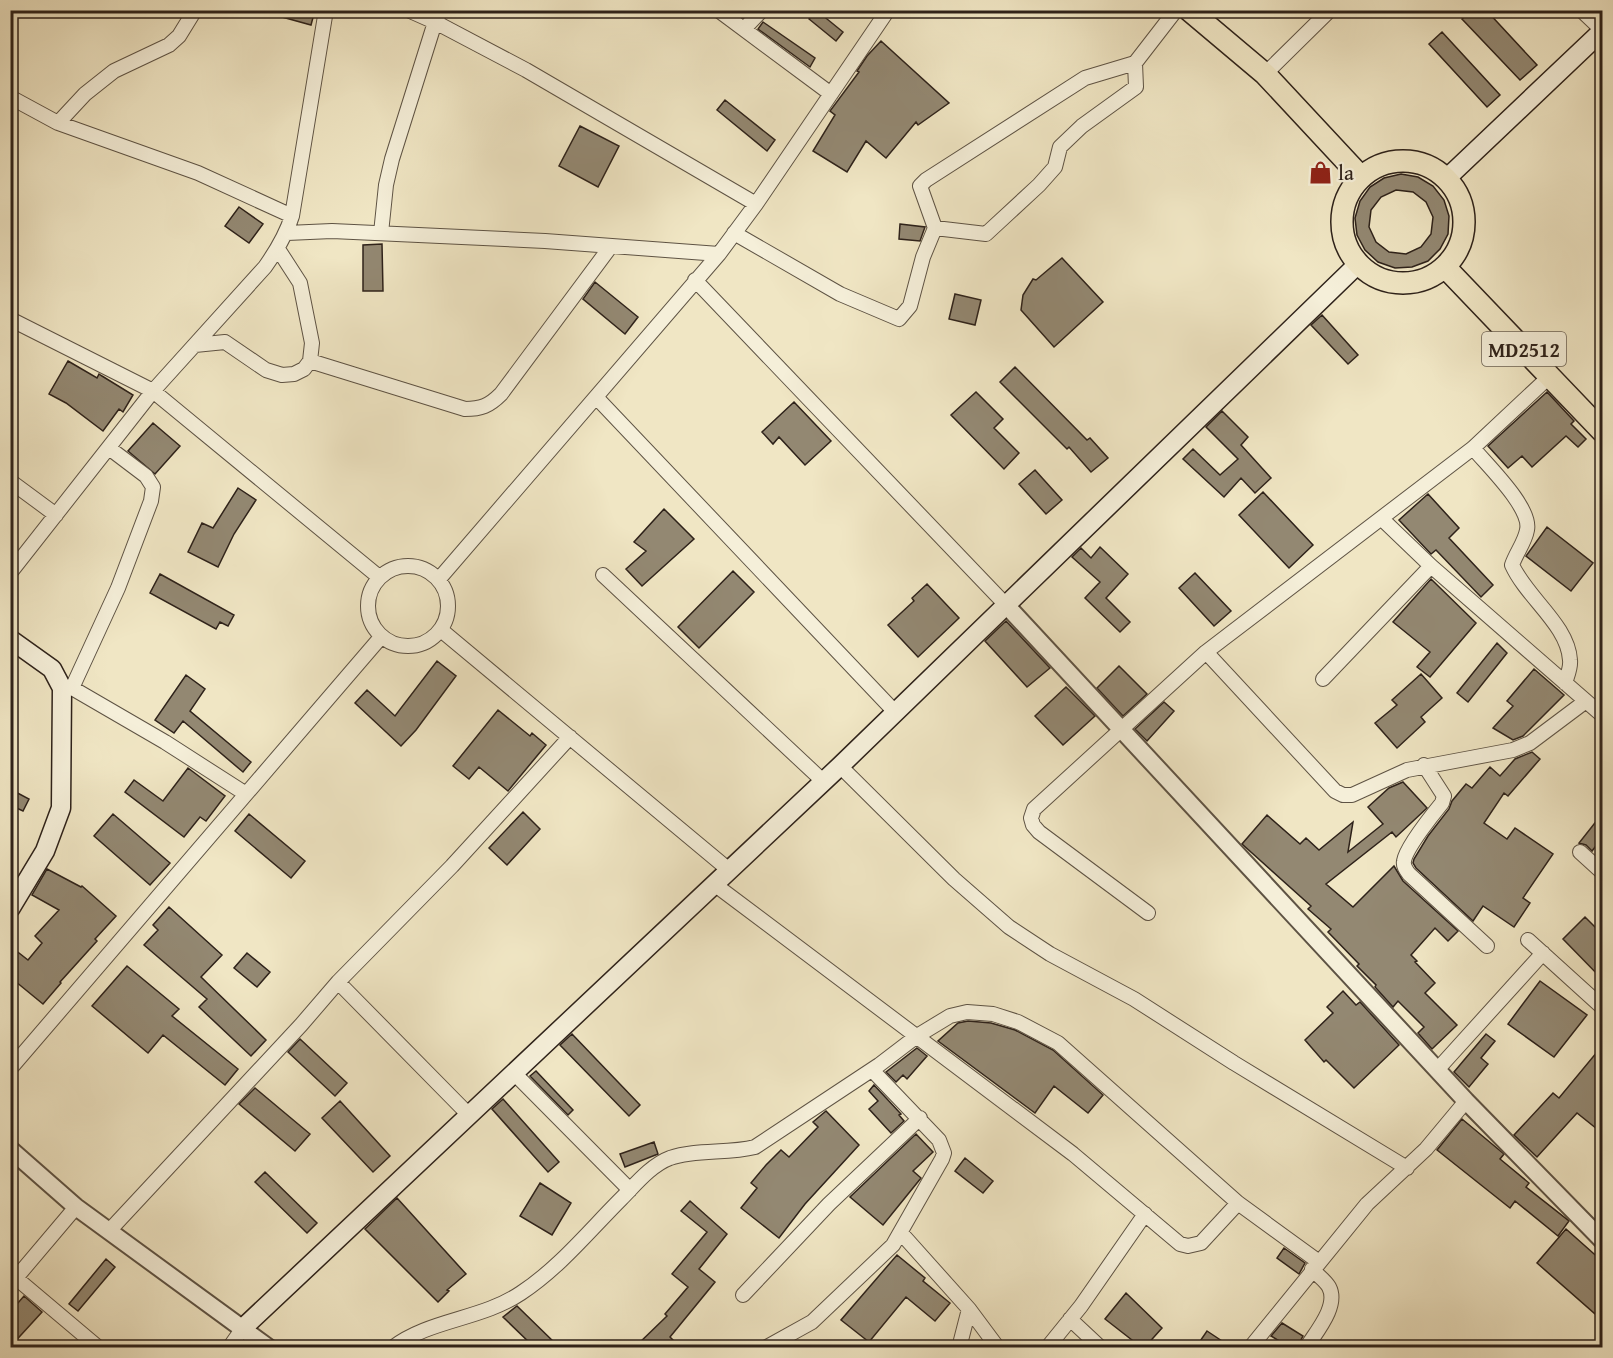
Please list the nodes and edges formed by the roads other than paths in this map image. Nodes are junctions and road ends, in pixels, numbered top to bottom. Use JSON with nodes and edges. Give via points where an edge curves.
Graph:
{"nodes":[{"id":1,"x":195,"y":10,"type":"edge"},
{"id":2,"x":326,"y":10,"type":"edge"},
{"id":3,"x":408,"y":10,"type":"edge"},
{"id":4,"x":718,"y":10,"type":"edge"},
{"id":5,"x":762,"y":10,"type":"edge"},
{"id":6,"x":888,"y":10,"type":"edge"},
{"id":7,"x":1176,"y":10,"type":"edge"},
{"id":8,"x":1189,"y":10,"type":"edge"},
{"id":9,"x":1330,"y":10,"type":"edge"},
{"id":10,"x":1581,"y":10,"type":"edge"},
{"id":11,"x":438,"y":16,"type":"edge"},
{"id":12,"x":744,"y":29,"type":"junction"},
{"id":13,"x":1602,"y":30,"type":"edge"},
{"id":14,"x":1135,"y":63,"type":"junction"},
{"id":15,"x":1265,"y":74,"type":"junction"},
{"id":16,"x":831,"y":94,"type":"junction"},
{"id":17,"x":10,"y":97,"type":"edge"},
{"id":18,"x":58,"y":123,"type":"junction"},
{"id":19,"x":1360,"y":177,"type":"junction"},
{"id":20,"x":1446,"y":179,"type":"junction"},
{"id":21,"x":756,"y":204,"type":"junction"},
{"id":22,"x":292,"y":216,"type":"junction"},
{"id":23,"x":934,"y":228,"type":"junction"},
{"id":24,"x":287,"y":233,"type":"junction"},
{"id":25,"x":381,"y":233,"type":"junction"},
{"id":26,"x":734,"y":233,"type":"junction"},
{"id":27,"x":611,"y":246,"type":"junction"},
{"id":28,"x":278,"y":249,"type":"junction"},
{"id":29,"x":718,"y":254,"type":"junction"},
{"id":30,"x":1358,"y":264,"type":"junction"},
{"id":31,"x":1445,"y":267,"type":"junction"},
{"id":32,"x":695,"y":280,"type":"junction"},
{"id":33,"x":10,"y":319,"type":"edge"},
{"id":34,"x":195,"y":345,"type":"junction"},
{"id":35,"x":310,"y":361,"type":"junction"},
{"id":36,"x":1550,"y":376,"type":"junction"},
{"id":37,"x":153,"y":392,"type":"junction"},
{"id":38,"x":596,"y":398,"type":"junction"},
{"id":39,"x":1602,"y":431,"type":"edge"},
{"id":40,"x":109,"y":448,"type":"junction"},
{"id":41,"x":1473,"y":448,"type":"junction"},
{"id":42,"x":10,"y":481,"type":"edge"},
{"id":43,"x":56,"y":515,"type":"junction"},
{"id":44,"x":1382,"y":519,"type":"junction"},
{"id":45,"x":1431,"y":566,"type":"junction"},
{"id":46,"x":10,"y":573,"type":"edge"},
{"id":47,"x":603,"y":575,"type":"dead end"},
{"id":48,"x":379,"y":577,"type":"junction"},
{"id":49,"x":439,"y":579,"type":"junction"},
{"id":50,"x":1006,"y":605,"type":"junction"},
{"id":51,"x":441,"y":630,"type":"junction"},
{"id":52,"x":381,"y":637,"type":"junction"},
{"id":53,"x":10,"y":639,"type":"edge"},
{"id":54,"x":1206,"y":652,"type":"junction"},
{"id":55,"x":1323,"y":679,"type":"dead end"},
{"id":56,"x":1565,"y":683,"type":"junction"},
{"id":57,"x":67,"y":688,"type":"junction"},
{"id":58,"x":1586,"y":701,"type":"junction"},
{"id":59,"x":895,"y":712,"type":"junction"},
{"id":60,"x":1602,"y":715,"type":"edge"},
{"id":61,"x":1121,"y":728,"type":"junction"},
{"id":62,"x":570,"y":737,"type":"junction"},
{"id":63,"x":1424,"y":765,"type":"junction"},
{"id":64,"x":840,"y":766,"type":"junction"},
{"id":65,"x":824,"y":782,"type":"junction"},
{"id":66,"x":246,"y":794,"type":"junction"},
{"id":67,"x":1580,"y":852,"type":"dead end"},
{"id":68,"x":729,"y":870,"type":"junction"},
{"id":69,"x":1602,"y":872,"type":"edge"},
{"id":70,"x":714,"y":884,"type":"junction"},
{"id":71,"x":10,"y":909,"type":"edge"},
{"id":72,"x":1148,"y":913,"type":"dead end"},
{"id":73,"x":1528,"y":940,"type":"dead end"},
{"id":74,"x":1487,"y":946,"type":"dead end"},
{"id":75,"x":1543,"y":953,"type":"junction"},
{"id":76,"x":338,"y":982,"type":"junction"},
{"id":77,"x":1602,"y":1007,"type":"edge"},
{"id":78,"x":917,"y":1036,"type":"junction"},
{"id":79,"x":10,"y":1069,"type":"edge"},
{"id":80,"x":872,"y":1070,"type":"junction"},
{"id":81,"x":513,"y":1073,"type":"junction"},
{"id":82,"x":1443,"y":1076,"type":"junction"},
{"id":83,"x":1466,"y":1101,"type":"junction"},
{"id":84,"x":469,"y":1115,"type":"junction"},
{"id":85,"x":920,"y":1118,"type":"junction"},
{"id":86,"x":10,"y":1149,"type":"edge"},
{"id":87,"x":1407,"y":1168,"type":"junction"},
{"id":88,"x":630,"y":1190,"type":"junction"},
{"id":89,"x":1238,"y":1203,"type":"junction"},
{"id":90,"x":76,"y":1207,"type":"junction"},
{"id":91,"x":1145,"y":1214,"type":"junction"},
{"id":92,"x":109,"y":1231,"type":"junction"},
{"id":93,"x":901,"y":1233,"type":"junction"},
{"id":94,"x":1602,"y":1240,"type":"edge"},
{"id":95,"x":1316,"y":1266,"type":"junction"},
{"id":96,"x":13,"y":1282,"type":"edge"},
{"id":97,"x":743,"y":1295,"type":"dead end"},
{"id":98,"x":969,"y":1309,"type":"junction"},
{"id":99,"x":1070,"y":1319,"type":"junction"},
{"id":100,"x":243,"y":1328,"type":"junction"},
{"id":101,"x":99,"y":1347,"type":"edge"},
{"id":102,"x":229,"y":1347,"type":"edge"},
{"id":103,"x":269,"y":1347,"type":"edge"},
{"id":104,"x":392,"y":1347,"type":"edge"},
{"id":105,"x":765,"y":1347,"type":"edge"},
{"id":106,"x":959,"y":1347,"type":"edge"},
{"id":107,"x":998,"y":1347,"type":"edge"},
{"id":108,"x":1047,"y":1347,"type":"edge"},
{"id":109,"x":1101,"y":1347,"type":"edge"},
{"id":110,"x":1250,"y":1347,"type":"edge"},
{"id":111,"x":1306,"y":1347,"type":"edge"}],
"edges":[{"from":1,"to":18,"type":"street","via":[[169,45],[114,71]]},
{"from":2,"to":22,"type":"street"},
{"from":3,"to":11,"type":"street"},
{"from":4,"to":12,"type":"street"},
{"from":5,"to":12,"type":"street"},
{"from":6,"to":16,"type":"street"},
{"from":7,"to":14,"type":"street"},
{"from":8,"to":15,"type":"main road"},
{"from":9,"to":15,"type":"street"},
{"from":10,"to":13,"type":"street"},
{"from":11,"to":21,"type":"street"},
{"from":11,"to":25,"type":"street","via":[[392,159]]},
{"from":12,"to":16,"type":"street"},
{"from":13,"to":20,"type":"main road"},
{"from":14,"to":23,"type":"street","via":[[1136,87],[1060,147],[1055,167],[986,234]]},
{"from":14,"to":23,"type":"street","via":[[1085,78],[926,180],[921,186]]},
{"from":15,"to":19,"type":"main road"},
{"from":16,"to":21,"type":"street"},
{"from":17,"to":18,"type":"street"},
{"from":18,"to":22,"type":"street","via":[[198,173]]},
{"from":19,"to":20,"type":"main road","via":[[1394,161],[1431,168]]},
{"from":19,"to":30,"type":"main road","via":[[1342,210],[1347,248]]},
{"from":20,"to":31,"type":"main road","via":[[1458,194],[1463,233],[1457,252]]},
{"from":21,"to":26,"type":"street"},
{"from":22,"to":24,"type":"street"},
{"from":23,"to":26,"type":"street","via":[[910,306],[899,320],[840,294]]},
{"from":24,"to":25,"type":"street"},
{"from":24,"to":28,"type":"street"},
{"from":25,"to":27,"type":"street"},
{"from":26,"to":29,"type":"street"},
{"from":27,"to":29,"type":"street"},
{"from":27,"to":35,"type":"street","via":[[501,394],[479,410]]},
{"from":28,"to":34,"type":"street"},
{"from":28,"to":35,"type":"street","via":[[300,283],[312,343]]},
{"from":29,"to":32,"type":"street"},
{"from":30,"to":31,"type":"main road","via":[[1373,276],[1410,283],[1429,278]]},
{"from":30,"to":50,"type":"main road"},
{"from":31,"to":36,"type":"main road","number":"MD2512"},
{"from":32,"to":38,"type":"street"},
{"from":32,"to":50,"type":"street"},
{"from":33,"to":37,"type":"street"},
{"from":34,"to":35,"type":"street","via":[[225,342],[266,370],[282,375],[304,369]]},
{"from":34,"to":37,"type":"street"},
{"from":36,"to":39,"type":"main road","number":"MD2512"},
{"from":36,"to":41,"type":"street"},
{"from":37,"to":40,"type":"street"},
{"from":37,"to":48,"type":"street"},
{"from":38,"to":49,"type":"street"},
{"from":38,"to":59,"type":"street"},
{"from":40,"to":43,"type":"street"},
{"from":40,"to":57,"type":"street","via":[[146,476],[153,487],[151,501],[118,588]]},
{"from":41,"to":44,"type":"street"},
{"from":41,"to":56,"type":"street","via":[[1526,516],[1528,529],[1512,565],[1563,635],[1571,663]]},
{"from":42,"to":43,"type":"street"},
{"from":43,"to":46,"type":"street"},
{"from":44,"to":45,"type":"street"},
{"from":44,"to":54,"type":"street"},
{"from":45,"to":55,"type":"street"},
{"from":45,"to":56,"type":"street"},
{"from":47,"to":65,"type":"street"},
{"from":48,"to":49,"type":"street","via":[[390,569],[416,566]]},
{"from":48,"to":52,"type":"street","via":[[368,601],[368,614]]},
{"from":49,"to":51,"type":"street","via":[[449,604]]},
{"from":50,"to":59,"type":"main road"},
{"from":50,"to":61,"type":"street"},
{"from":51,"to":52,"type":"street","via":[[426,642],[406,647]]},
{"from":51,"to":62,"type":"street"},
{"from":52,"to":66,"type":"street"},
{"from":53,"to":57,"type":"main road","via":[[52,669]]},
{"from":54,"to":61,"type":"street"},
{"from":54,"to":63,"type":"street","via":[[1343,795],[1352,795]]},
{"from":56,"to":58,"type":"street"},
{"from":57,"to":66,"type":"street","via":[[165,742]]},
{"from":57,"to":71,"type":"main road","via":[[61,808],[45,851]]},
{"from":58,"to":60,"type":"street"},
{"from":58,"to":63,"type":"street","via":[[1530,743],[1513,750]]},
{"from":59,"to":64,"type":"main road"},
{"from":61,"to":72,"type":"street","via":[[1034,809],[1031,818],[1039,832]]},
{"from":61,"to":82,"type":"street"},
{"from":62,"to":68,"type":"street"},
{"from":62,"to":76,"type":"street","via":[[452,866]]},
{"from":63,"to":74,"type":"street","via":[[1444,795],[1410,848],[1404,866]]},
{"from":64,"to":65,"type":"main road"},
{"from":64,"to":87,"type":"street","via":[[954,879],[1009,927],[1134,999]]},
{"from":65,"to":68,"type":"main road"},
{"from":66,"to":79,"type":"street"},
{"from":67,"to":69,"type":"street"},
{"from":68,"to":70,"type":"main road"},
{"from":70,"to":78,"type":"street"},
{"from":70,"to":81,"type":"main road"},
{"from":73,"to":75,"type":"street"},
{"from":75,"to":77,"type":"street"},
{"from":75,"to":82,"type":"street"},
{"from":76,"to":84,"type":"street"},
{"from":76,"to":92,"type":"street"},
{"from":78,"to":80,"type":"street"},
{"from":78,"to":89,"type":"street","via":[[950,1016],[968,1012],[993,1014],[1040,1032],[1079,1060]]},
{"from":78,"to":91,"type":"street"},
{"from":80,"to":85,"type":"street"},
{"from":80,"to":88,"type":"street","via":[[755,1147],[668,1159]]},
{"from":81,"to":84,"type":"main road"},
{"from":81,"to":88,"type":"street"},
{"from":82,"to":83,"type":"street"},
{"from":83,"to":87,"type":"street"},
{"from":83,"to":94,"type":"street"},
{"from":84,"to":100,"type":"main road"},
{"from":85,"to":93,"type":"street","via":[[939,1140],[944,1153]]},
{"from":85,"to":97,"type":"street","via":[[829,1204]]},
{"from":86,"to":90,"type":"street"},
{"from":87,"to":95,"type":"street","via":[[1367,1204]]},
{"from":88,"to":104,"type":"street","via":[[520,1294],[470,1317],[433,1326]]},
{"from":89,"to":91,"type":"street","via":[[1195,1246],[1180,1244]]},
{"from":89,"to":95,"type":"street"},
{"from":90,"to":92,"type":"street"},
{"from":90,"to":96,"type":"street"},
{"from":91,"to":99,"type":"street"},
{"from":92,"to":100,"type":"street"},
{"from":93,"to":98,"type":"street"},
{"from":93,"to":105,"type":"street","via":[[812,1322]]},
{"from":95,"to":110,"type":"street"},
{"from":95,"to":111,"type":"street","via":[[1331,1295],[1326,1316]]},
{"from":96,"to":101,"type":"street"},
{"from":98,"to":106,"type":"street"},
{"from":98,"to":107,"type":"street"},
{"from":99,"to":108,"type":"street"},
{"from":99,"to":109,"type":"street"},
{"from":100,"to":102,"type":"street"},
{"from":100,"to":103,"type":"street"}]}
